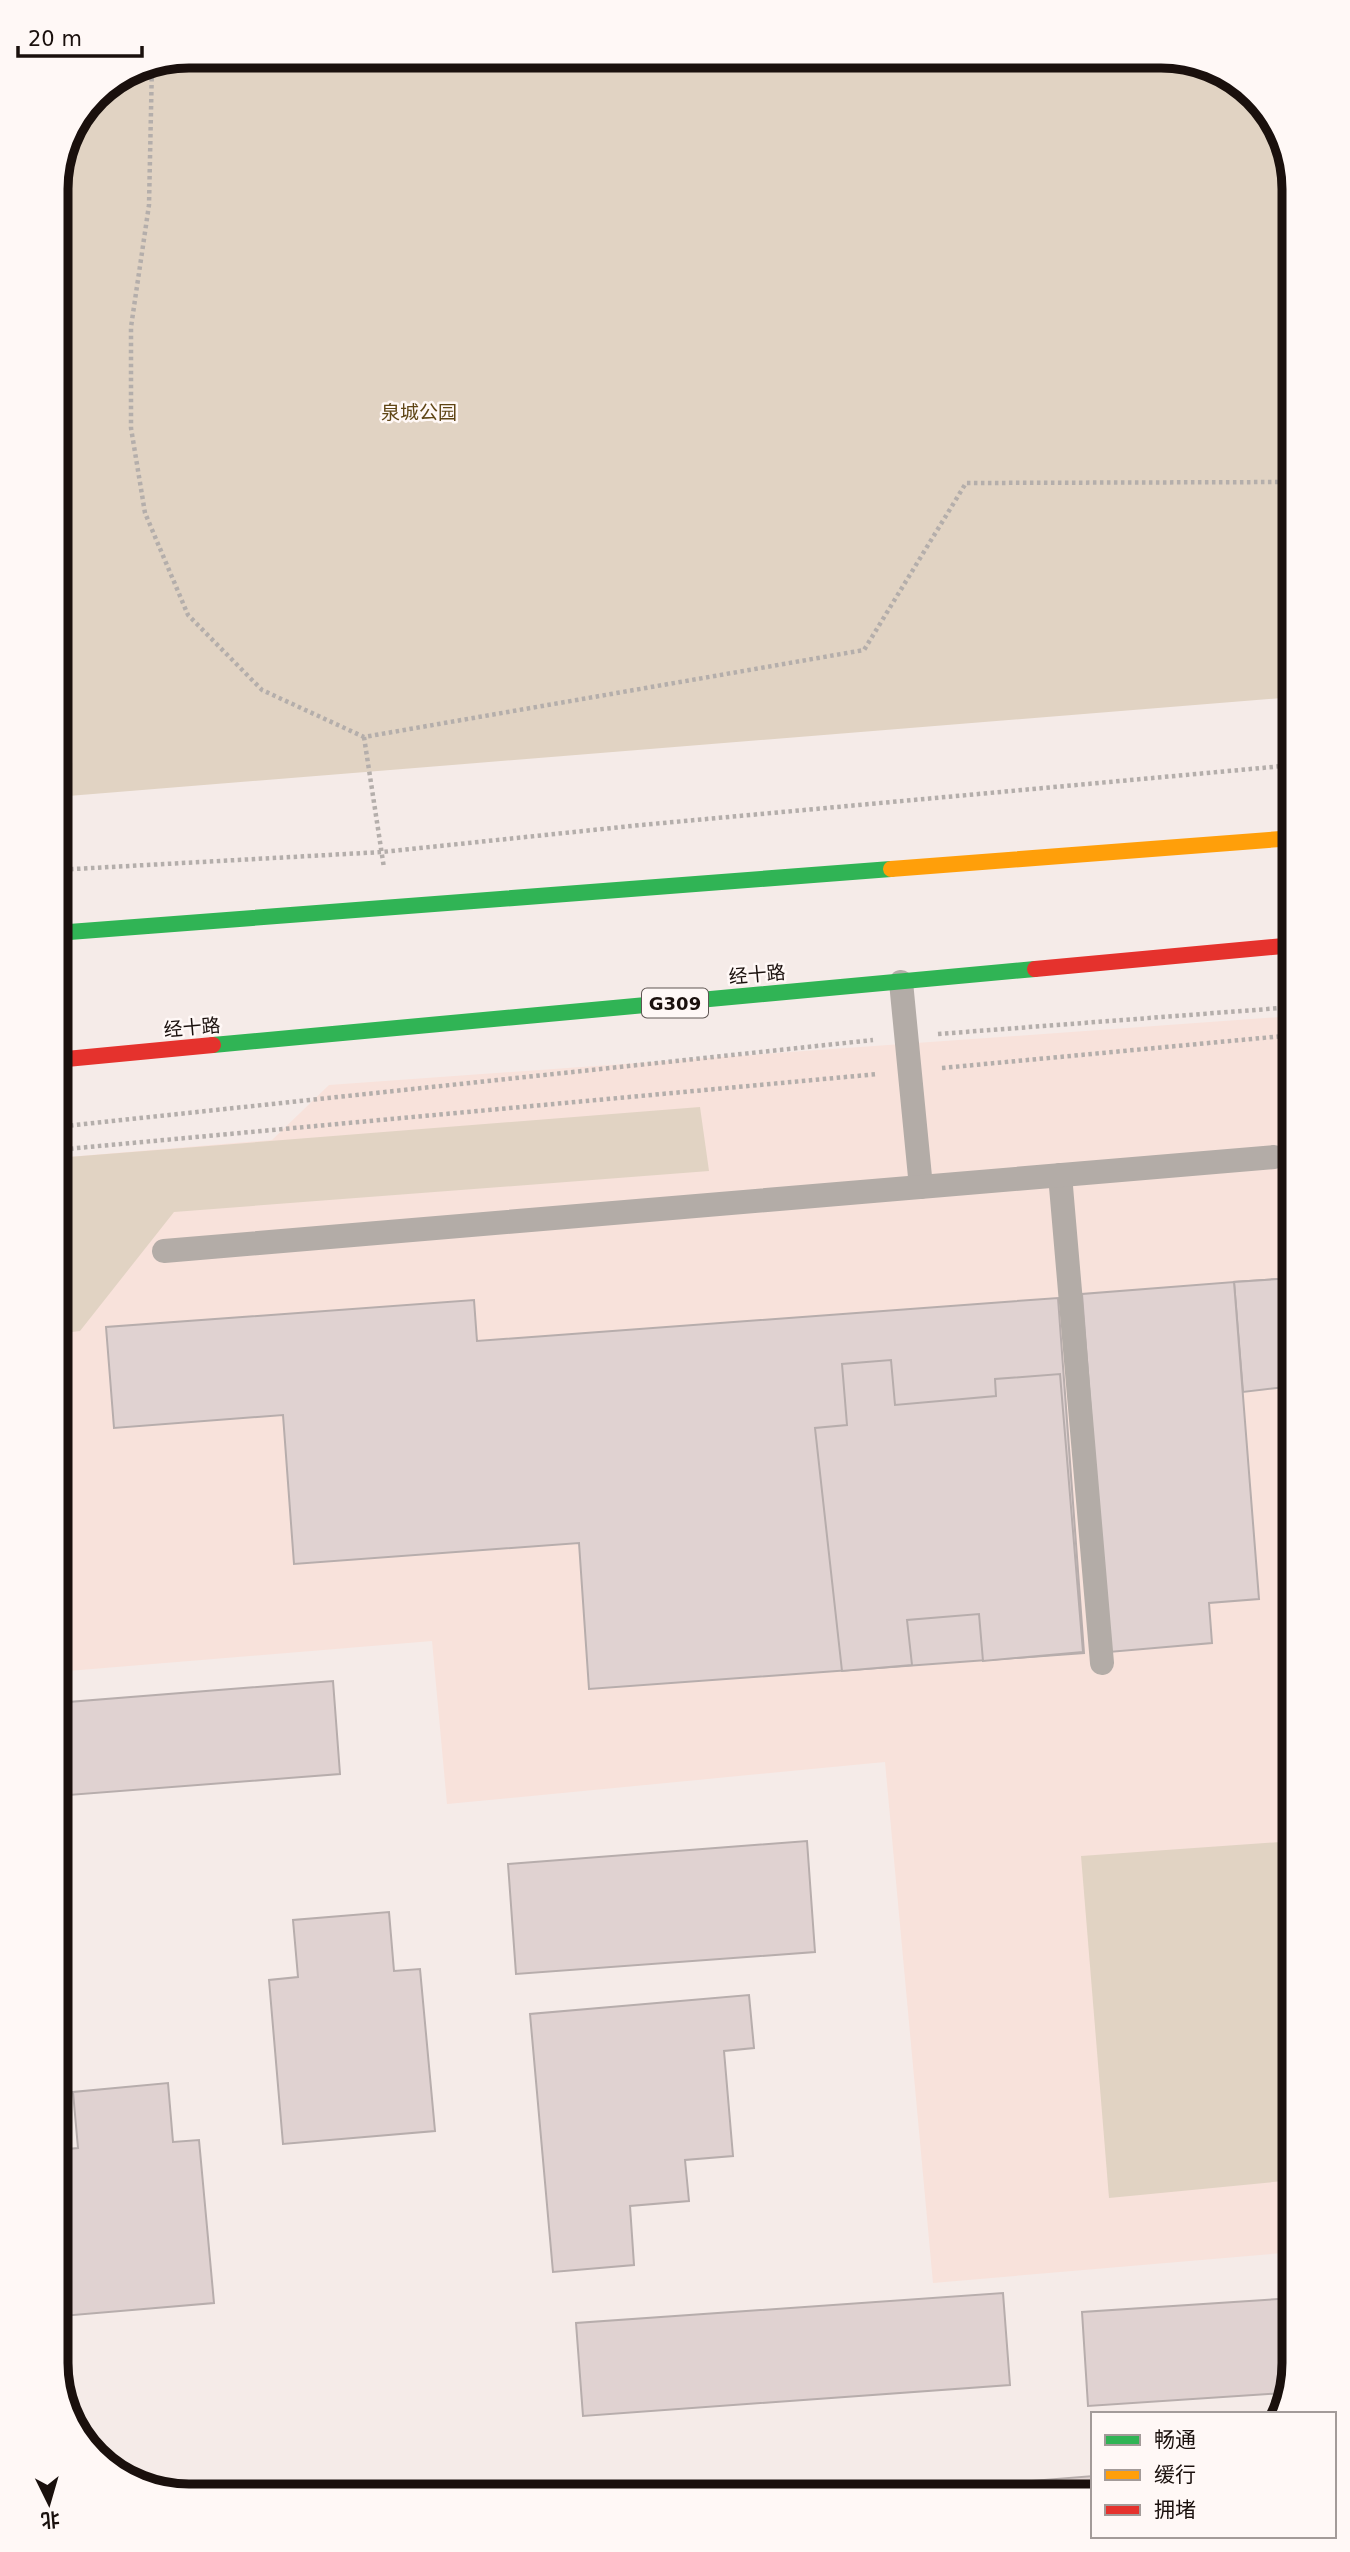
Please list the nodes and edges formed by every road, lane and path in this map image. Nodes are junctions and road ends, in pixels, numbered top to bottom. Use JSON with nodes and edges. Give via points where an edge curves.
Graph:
{"nodes":[{"id":1,"x":152,"y":75,"type":"edge"},
{"id":2,"x":1282,"y":482,"type":"edge"},
{"id":3,"x":364,"y":737,"type":"junction"},
{"id":4,"x":1282,"y":766,"type":"edge"},
{"id":5,"x":1282,"y":839,"type":"edge"},
{"id":6,"x":382,"y":852,"type":"junction"},
{"id":7,"x":69,"y":869,"type":"edge"},
{"id":8,"x":390,"y":907,"type":"junction"},
{"id":9,"x":69,"y":932,"type":"edge"},
{"id":10,"x":1282,"y":947,"type":"edge"},
{"id":11,"x":901,"y":982,"type":"junction"},
{"id":12,"x":1282,"y":1008,"type":"edge"},
{"id":13,"x":906,"y":1036,"type":"junction"},
{"id":14,"x":1282,"y":1036,"type":"edge"},
{"id":15,"x":69,"y":1059,"type":"edge"},
{"id":16,"x":910,"y":1071,"type":"junction"},
{"id":17,"x":69,"y":1126,"type":"edge"},
{"id":18,"x":69,"y":1149,"type":"edge"},
{"id":19,"x":1274,"y":1157,"type":"dead end"},
{"id":20,"x":1060,"y":1175,"type":"junction"},
{"id":21,"x":920,"y":1187,"type":"junction"},
{"id":22,"x":164,"y":1251,"type":"dead end"},
{"id":23,"x":1102,"y":1663,"type":"dead end"}],
"edges":[{"from":1,"to":3,"type":"path","via":[[149,205],[131,327],[131,428],[145,513],[188,615],[262,690]]},
{"from":2,"to":3,"type":"path","via":[[966,483],[863,650]]},
{"from":3,"to":6,"type":"path"},
{"from":4,"to":6,"type":"path"},
{"from":5,"to":8,"type":"highway"},
{"from":6,"to":7,"type":"path"},
{"from":6,"to":8,"type":"path"},
{"from":8,"to":9,"type":"highway"},
{"from":10,"to":11,"type":"highway","name":"经十路","number":"G309"},
{"from":11,"to":13,"type":"lane"},
{"from":11,"to":15,"type":"highway","name":"经十路","number":"G309"},
{"from":12,"to":13,"type":"path"},
{"from":13,"to":16,"type":"lane"},
{"from":13,"to":17,"type":"path"},
{"from":14,"to":16,"type":"path"},
{"from":16,"to":18,"type":"path"},
{"from":16,"to":21,"type":"lane"},
{"from":19,"to":20,"type":"lane"},
{"from":20,"to":21,"type":"lane"},
{"from":20,"to":23,"type":"lane"},
{"from":21,"to":22,"type":"lane"}]}
